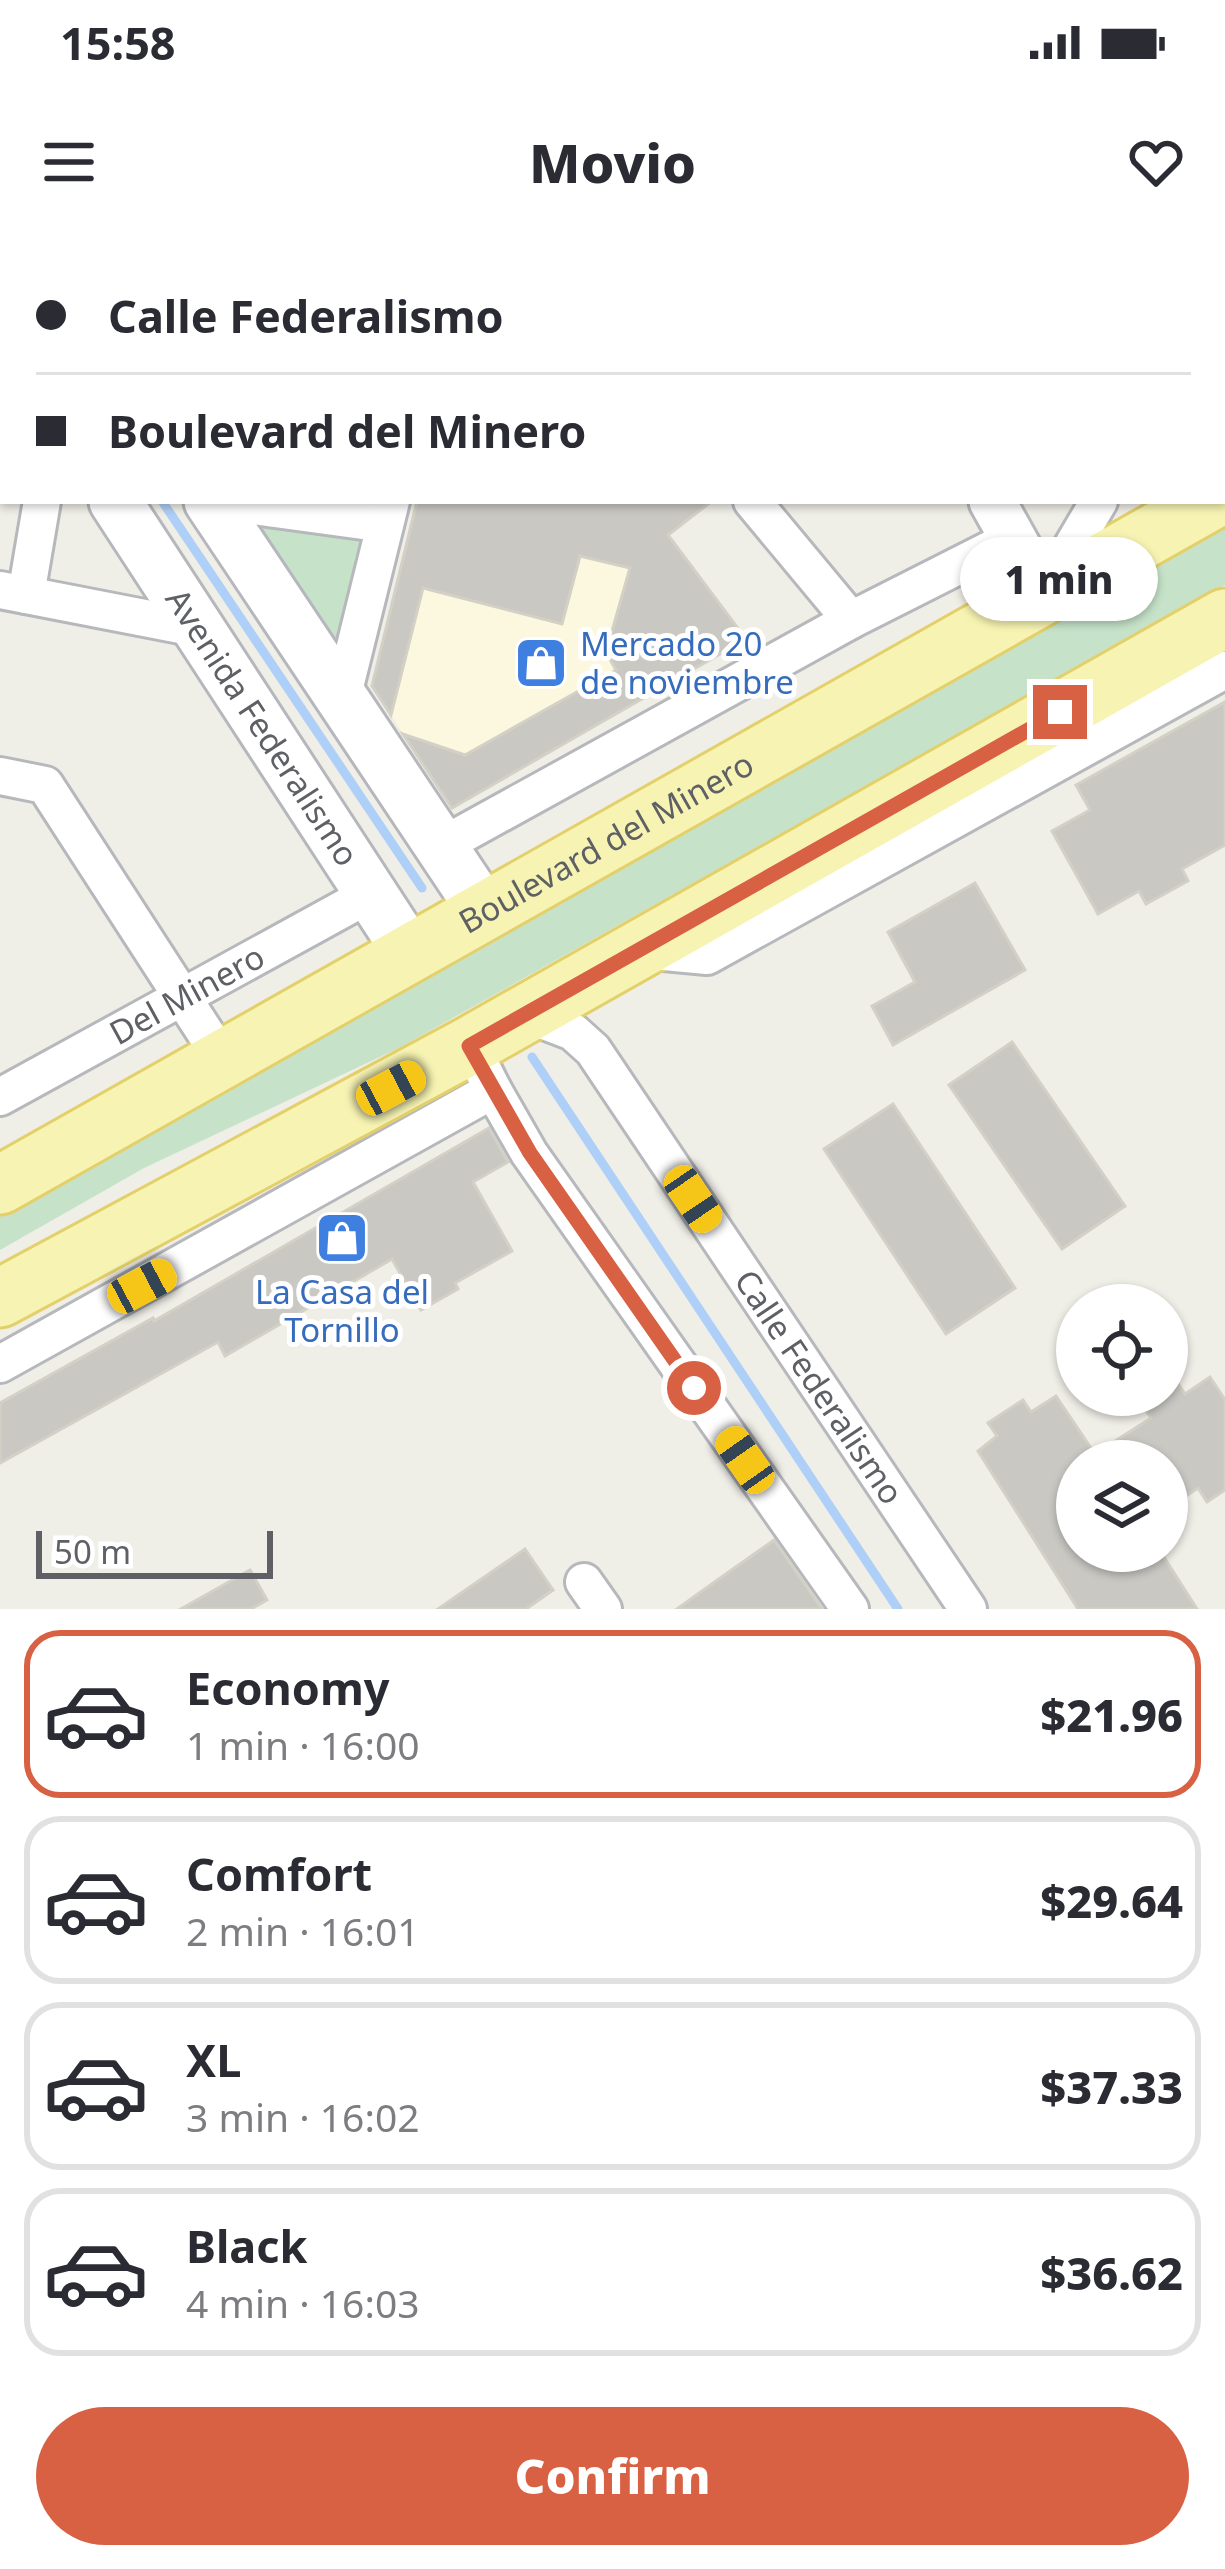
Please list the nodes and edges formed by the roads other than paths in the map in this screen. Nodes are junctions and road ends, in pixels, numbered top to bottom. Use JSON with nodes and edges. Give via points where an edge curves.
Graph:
{"nodes":[{"id":1,"x":41,"y":504,"type":"edge"},
{"id":2,"x":117,"y":504,"type":"edge"},
{"id":3,"x":216,"y":504,"type":"edge"},
{"id":4,"x":258,"y":504,"type":"edge"},
{"id":5,"x":754,"y":504,"type":"edge"},
{"id":6,"x":1097,"y":504,"type":"edge"},
{"id":7,"x":1206,"y":504,"type":"edge"},
{"id":8,"x":388,"y":513,"type":"edge"},
{"id":9,"x":1002,"y":520,"type":"edge"},
{"id":10,"x":13,"y":593,"type":"edge"},
{"id":11,"x":1044,"y":594,"type":"junction"},
{"id":12,"x":1225,"y":618,"type":"edge"},
{"id":13,"x":850,"y":620,"type":"junction"},
{"id":14,"x":201,"y":628,"type":"junction"},
{"id":15,"x":1225,"y":670,"type":"edge"},
{"id":16,"x":343,"y":695,"type":"junction"},
{"id":17,"x":0,"y":776,"type":"edge"},
{"id":18,"x":443,"y":845,"type":"junction"},
{"id":19,"x":372,"y":893,"type":"junction"},
{"id":20,"x":484,"y":911,"type":"junction"},
{"id":21,"x":640,"y":949,"type":"junction"},
{"id":22,"x":409,"y":952,"type":"junction"},
{"id":23,"x":184,"y":998,"type":"junction"},
{"id":24,"x":526,"y":1014,"type":"junction"},
{"id":25,"x":223,"y":1060,"type":"junction"},
{"id":26,"x":481,"y":1068,"type":"junction"},
{"id":27,"x":0,"y":1097,"type":"edge"},
{"id":28,"x":0,"y":1184,"type":"edge"},
{"id":29,"x":0,"y":1298,"type":"edge"},
{"id":30,"x":0,"y":1364,"type":"edge"},
{"id":31,"x":850,"y":1609,"type":"edge"},
{"id":32,"x":968,"y":1609,"type":"edge"}],
"edges":[{"from":1,"to":10,"type":"street"},
{"from":2,"to":14,"type":"main road","name":"Avenida Federalismo"},
{"from":3,"to":16,"type":"main road"},
{"from":4,"to":8,"type":"street"},
{"from":5,"to":13,"type":"street"},
{"from":6,"to":11,"type":"street"},
{"from":7,"to":11,"type":"main road","name":"Boulevard del Minero"},
{"from":8,"to":16,"type":"street"},
{"from":9,"to":11,"type":"street"},
{"from":9,"to":13,"type":"street"},
{"from":10,"to":14,"type":"street"},
{"from":11,"to":20,"type":"main road","name":"Boulevard del Minero"},
{"from":12,"to":21,"type":"main road"},
{"from":13,"to":18,"type":"street"},
{"from":14,"to":19,"type":"main road","name":"Avenida Federalismo"},
{"from":15,"to":21,"type":"street","via":[[707,956]]},
{"from":16,"to":18,"type":"main road"},
{"from":17,"to":23,"type":"street","via":[[45,785]]},
{"from":18,"to":20,"type":"main road"},
{"from":19,"to":22,"type":"main road","name":"Avenida Federalismo"},
{"from":19,"to":23,"type":"street","name":"Del Minero"},
{"from":20,"to":22,"type":"main road","name":"Boulevard del Minero"},
{"from":21,"to":24,"type":"main road"},
{"from":22,"to":25,"type":"main road","name":"Boulevard del Minero"},
{"from":23,"to":25,"type":"street"},
{"from":23,"to":27,"type":"street","name":"Del Minero"},
{"from":24,"to":26,"type":"main road"},
{"from":24,"to":32,"type":"street","name":"Calle Federalismo","via":[[573,1032],[593,1050]]},
{"from":25,"to":28,"type":"main road","name":"Boulevard del Minero"},
{"from":26,"to":29,"type":"main road"},
{"from":26,"to":30,"type":"street"},
{"from":26,"to":31,"type":"street","via":[[530,1153]]}]}
